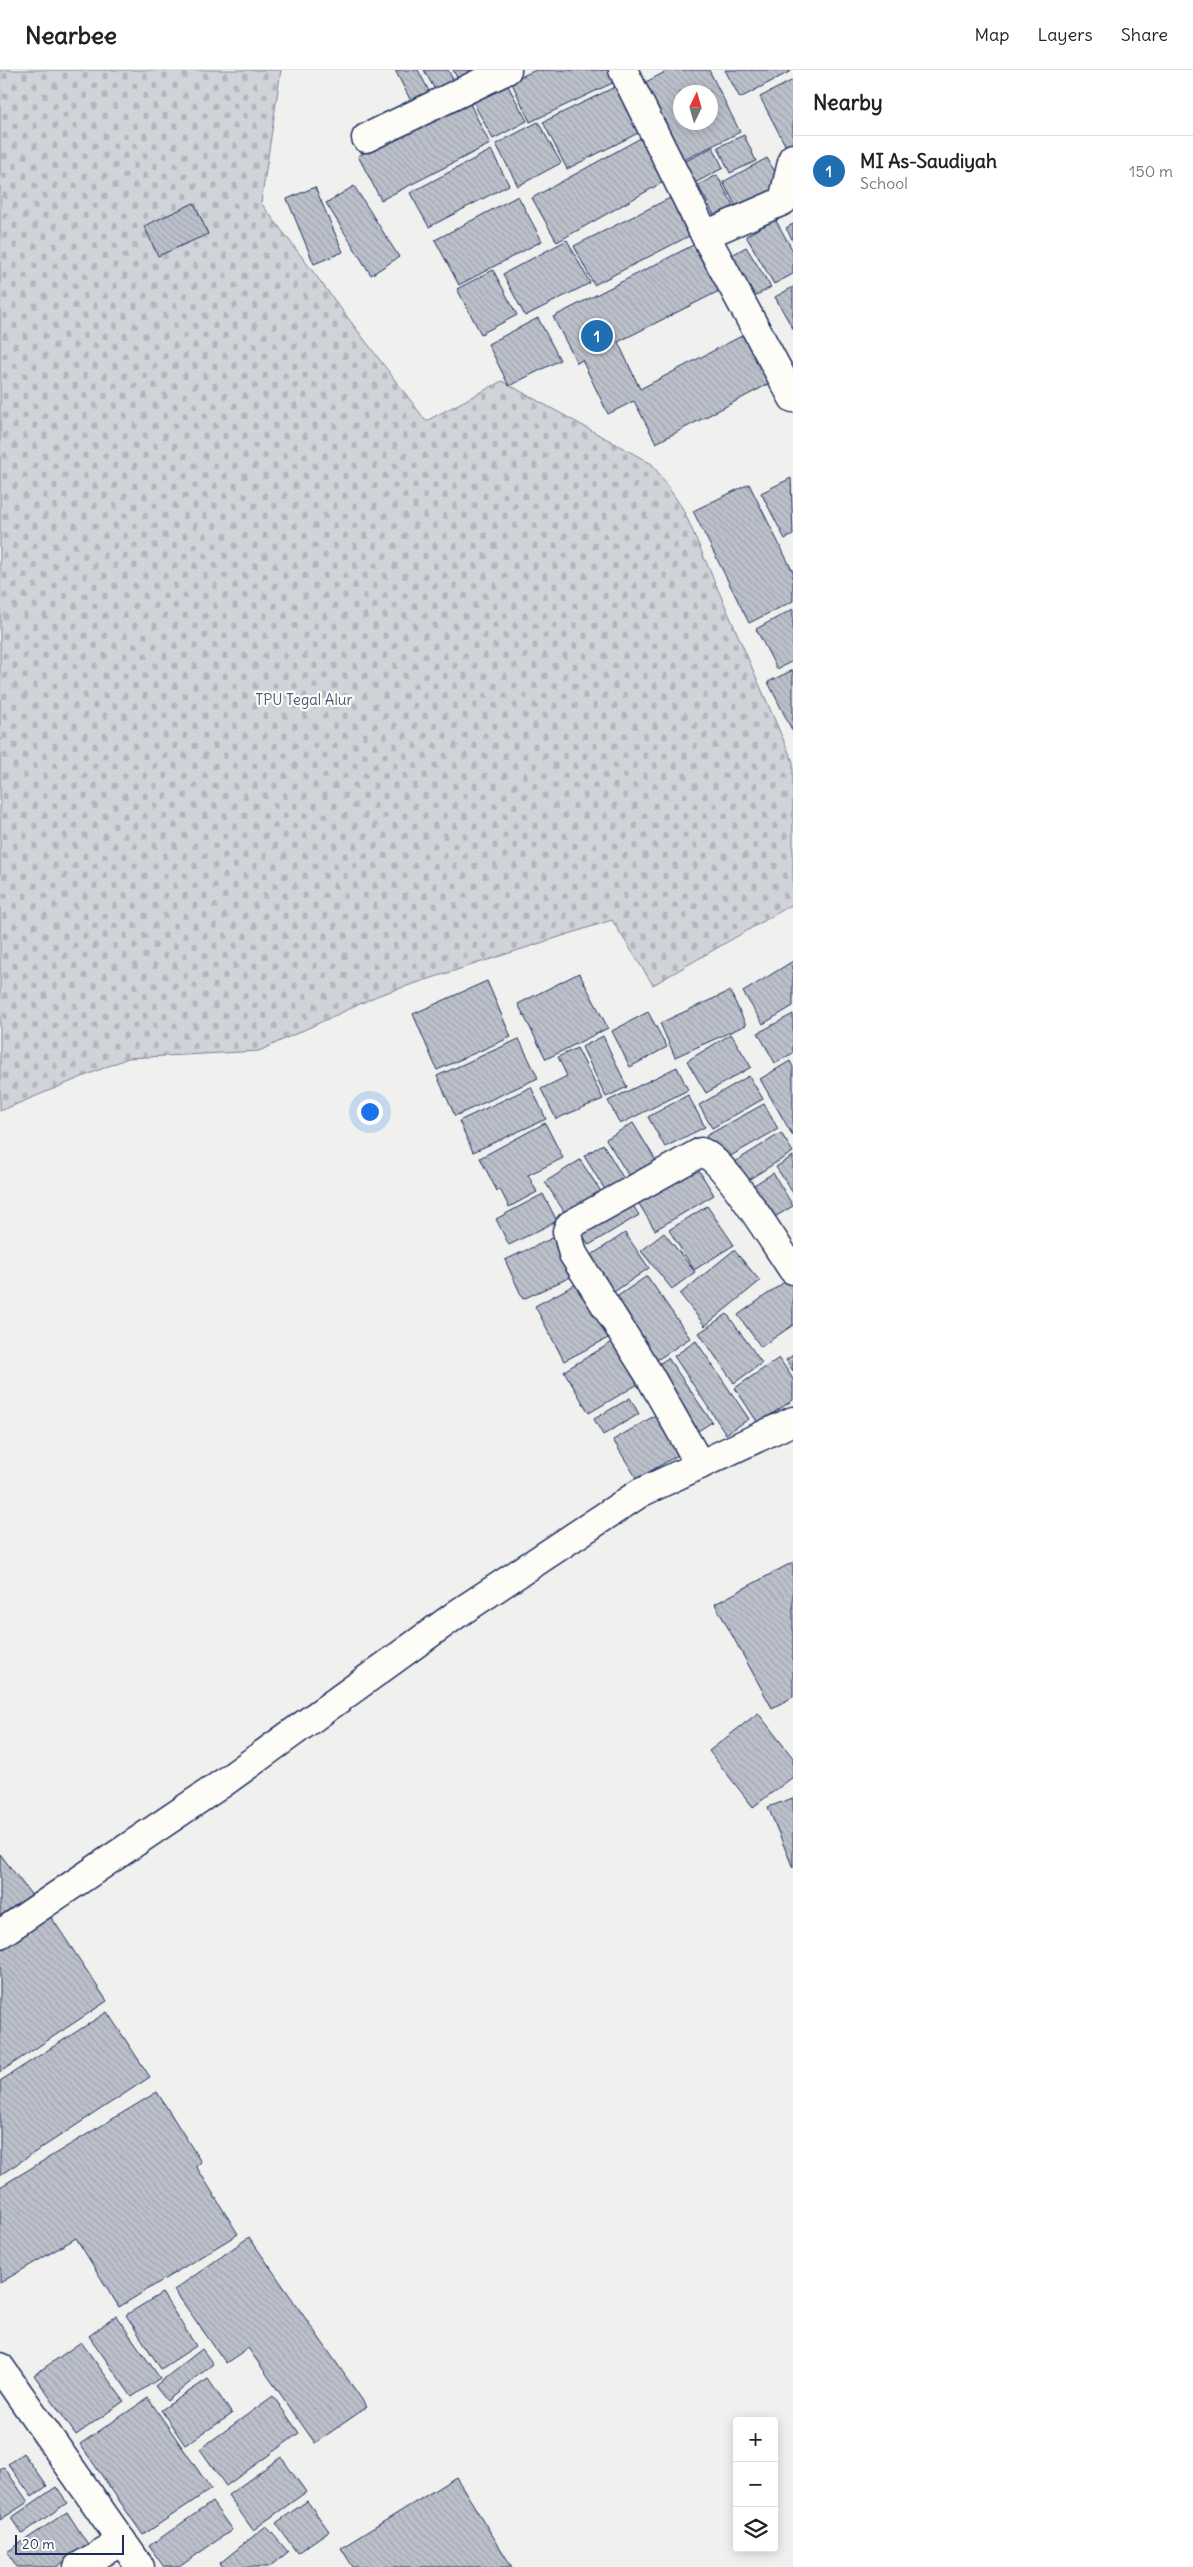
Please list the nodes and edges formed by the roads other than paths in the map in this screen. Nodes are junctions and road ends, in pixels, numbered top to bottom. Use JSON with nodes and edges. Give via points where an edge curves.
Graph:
{"nodes":[{"id":1,"x":507,"y":70,"type":"edge"},
{"id":2,"x":623,"y":70,"type":"edge"},
{"id":3,"x":366,"y":138,"type":"dead end"},
{"id":4,"x":793,"y":158,"type":"edge"},
{"id":5,"x":705,"y":235,"type":"junction"},
{"id":6,"x":793,"y":398,"type":"edge"},
{"id":7,"x":793,"y":1270,"type":"edge"},
{"id":8,"x":793,"y":1421,"type":"edge"},
{"id":9,"x":700,"y":1465,"type":"junction"},
{"id":10,"x":0,"y":1934,"type":"edge"},
{"id":11,"x":0,"y":2367,"type":"edge"},
{"id":12,"x":122,"y":2541,"type":"junction"},
{"id":13,"x":78,"y":2567,"type":"edge"},
{"id":14,"x":140,"y":2567,"type":"edge"}],
"edges":[{"from":1,"to":3,"type":"street"},
{"from":2,"to":5,"type":"street"},
{"from":4,"to":5,"type":"street","via":[[783,201]]},
{"from":5,"to":6,"type":"street"},
{"from":7,"to":9,"type":"street","via":[[738,1190],[714,1160],[700,1152],[570,1225],[567,1231],[573,1254],[648,1373]]},
{"from":8,"to":9,"type":"street"},
{"from":9,"to":10,"type":"street","via":[[640,1493],[457,1614],[223,1783]]},
{"from":11,"to":12,"type":"street"},
{"from":12,"to":13,"type":"street"},
{"from":12,"to":14,"type":"street"}]}
